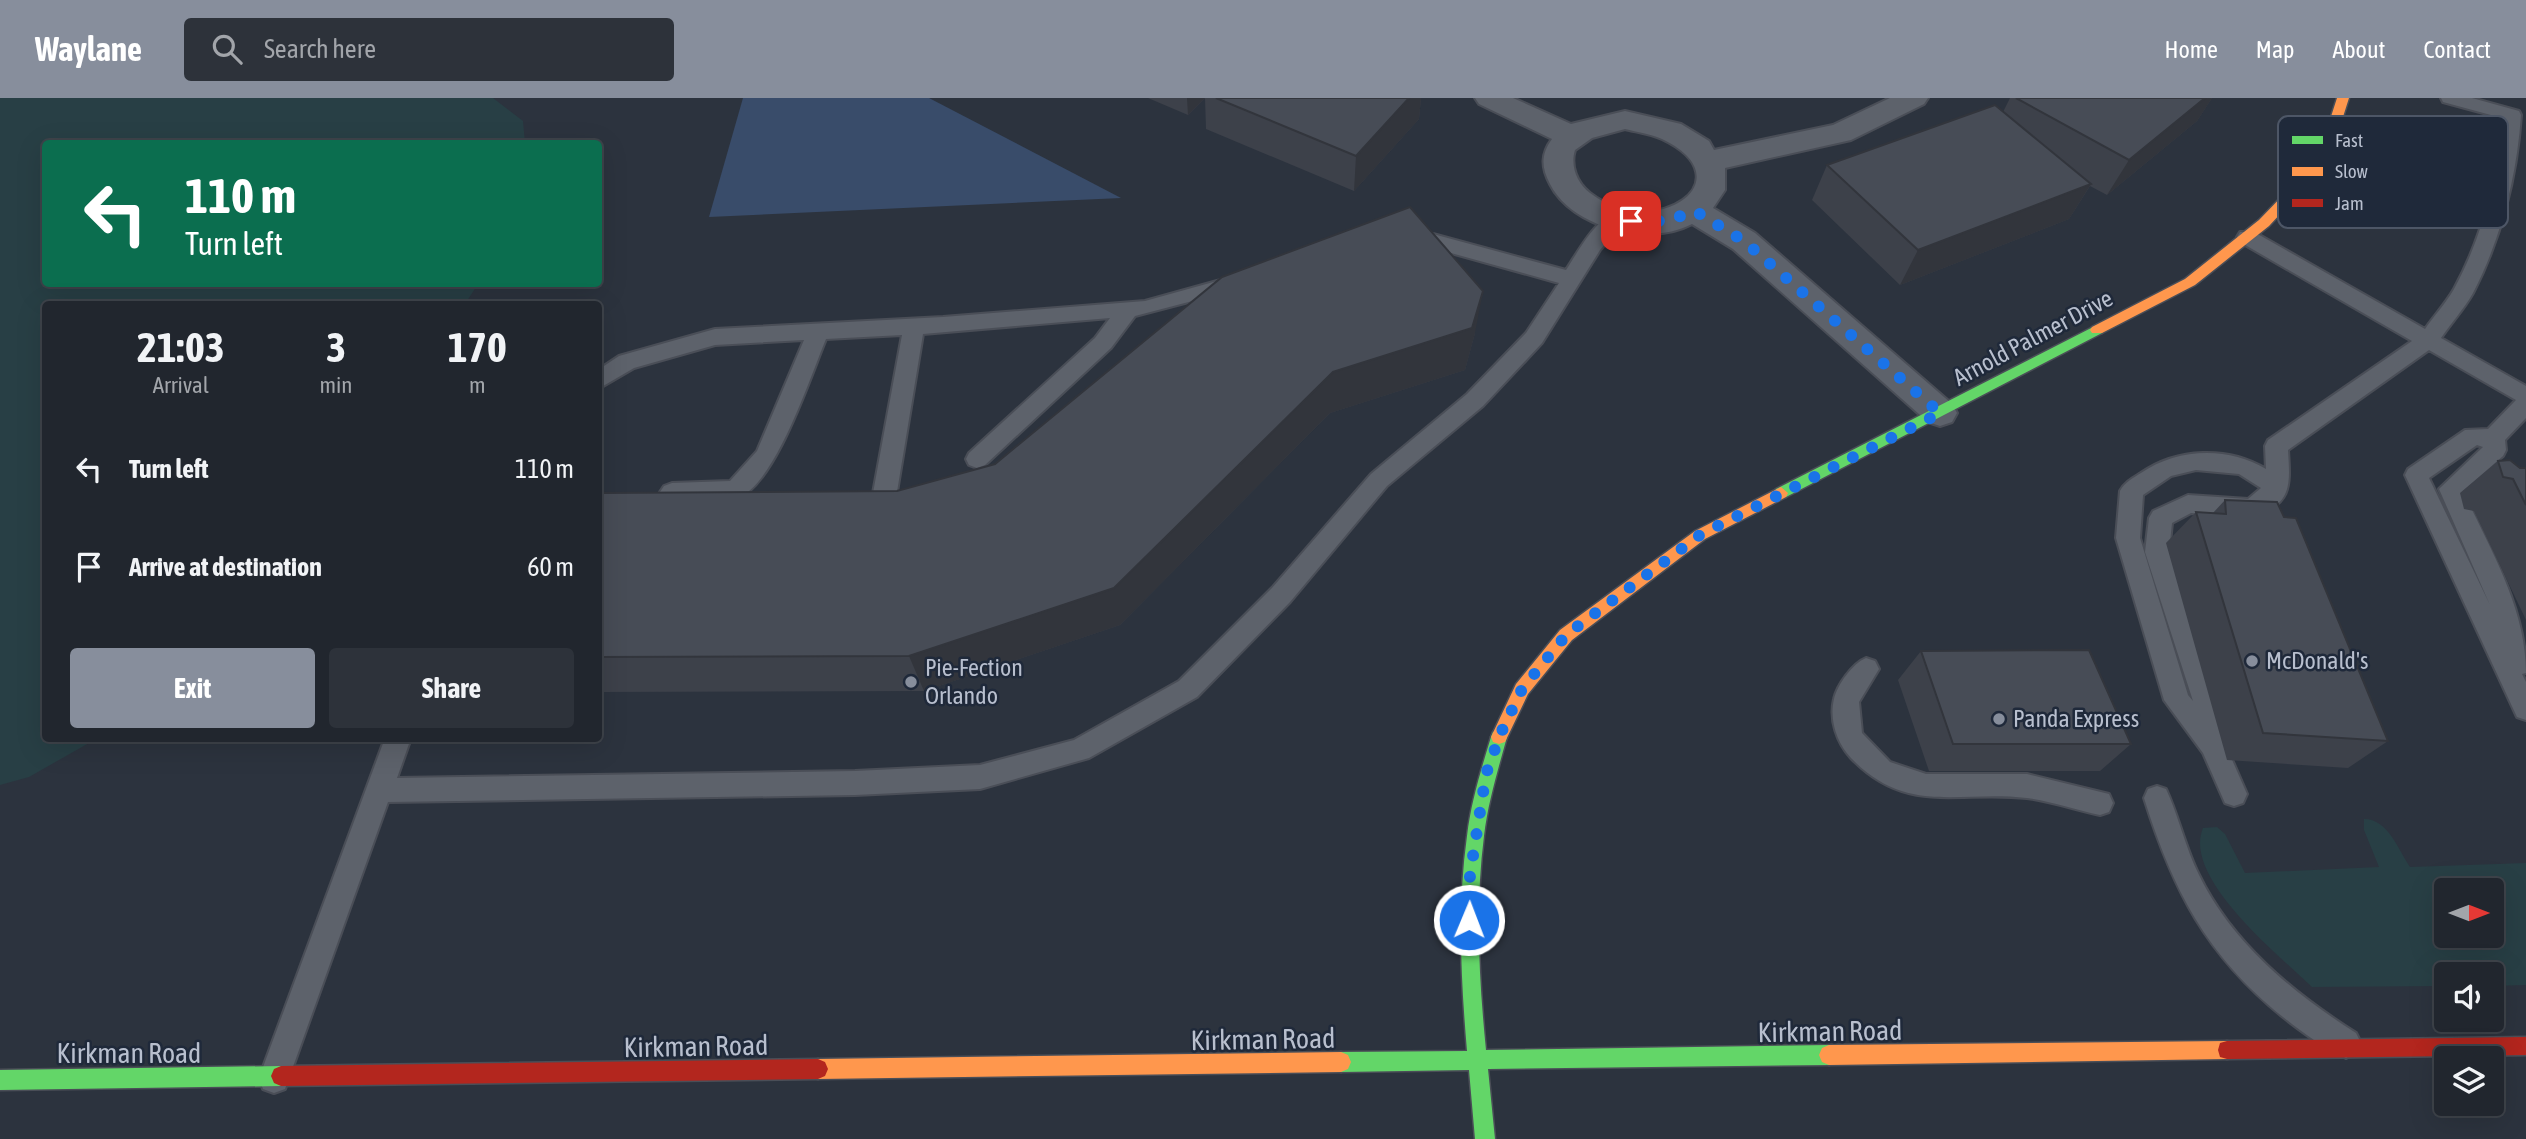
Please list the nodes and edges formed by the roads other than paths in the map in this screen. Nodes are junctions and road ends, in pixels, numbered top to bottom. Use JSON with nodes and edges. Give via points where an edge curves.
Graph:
{"nodes":[{"id":1,"x":1489,"y":98,"type":"edge"},
{"id":2,"x":1914,"y":98,"type":"edge"},
{"id":3,"x":2343,"y":98,"type":"edge"},
{"id":4,"x":2456,"y":99,"type":"edge"},
{"id":5,"x":2337,"y":116,"type":"edge"},
{"id":6,"x":2519,"y":117,"type":"edge"},
{"id":7,"x":1571,"y":136,"type":"junction"},
{"id":8,"x":1710,"y":161,"type":"junction"},
{"id":9,"x":2508,"y":165,"type":"edge"},
{"id":10,"x":2278,"y":205,"type":"edge"},
{"id":11,"x":1695,"y":211,"type":"junction"},
{"id":12,"x":1617,"y":219,"type":"junction"},
{"id":13,"x":2489,"y":228,"type":"edge"},
{"id":14,"x":2246,"y":237,"type":"junction"},
{"id":15,"x":1384,"y":239,"type":"edge"},
{"id":16,"x":1250,"y":279,"type":"edge"},
{"id":17,"x":1572,"y":279,"type":"junction"},
{"id":18,"x":1129,"y":309,"type":"junction"},
{"id":19,"x":914,"y":326,"type":"junction"},
{"id":20,"x":819,"y":330,"type":"junction"},
{"id":21,"x":2428,"y":340,"type":"junction"},
{"id":22,"x":602,"y":378,"type":"edge"},
{"id":23,"x":2526,"y":396,"type":"edge"},
{"id":24,"x":2526,"y":404,"type":"edge"},
{"id":25,"x":1940,"y":413,"type":"junction"},
{"id":26,"x":2493,"y":438,"type":"junction"},
{"id":27,"x":977,"y":458,"type":"dead end"},
{"id":28,"x":2278,"y":487,"type":"junction"},
{"id":29,"x":671,"y":492,"type":"edge"},
{"id":30,"x":883,"y":504,"type":"edge"},
{"id":31,"x":1866,"y":669,"type":"dead end"},
{"id":32,"x":2526,"y":694,"type":"edge"},
{"id":33,"x":2526,"y":709,"type":"edge"},
{"id":34,"x":397,"y":742,"type":"edge"},
{"id":35,"x":2213,"y":746,"type":"junction"},
{"id":36,"x":380,"y":790,"type":"junction"},
{"id":37,"x":2234,"y":794,"type":"dead end"},
{"id":38,"x":2157,"y":799,"type":"dead end"},
{"id":39,"x":2100,"y":803,"type":"dead end"},
{"id":40,"x":2526,"y":1046,"type":"edge"},
{"id":41,"x":2355,"y":1049,"type":"junction"},
{"id":42,"x":1478,"y":1062,"type":"junction"},
{"id":43,"x":274,"y":1078,"type":"junction"},
{"id":44,"x":0,"y":1080,"type":"edge"},
{"id":45,"x":1485,"y":1139,"type":"edge"}],
"edges":[{"from":1,"to":7,"type":"street"},
{"from":2,"to":8,"type":"street","via":[[1841,133]]},
{"from":3,"to":5,"type":"main road","name":"Arnold Palmer Drive"},
{"from":4,"to":6,"type":"lane"},
{"from":6,"to":9,"type":"lane"},
{"from":7,"to":8,"type":"street","via":[[1598,123],[1651,123],[1687,138]]},
{"from":7,"to":12,"type":"street","via":[[1557,161],[1560,177],[1591,209]]},
{"from":8,"to":11,"type":"street","via":[[1714,179],[1709,197]]},
{"from":10,"to":14,"type":"main road","name":"Arnold Palmer Drive"},
{"from":11,"to":12,"type":"street","via":[[1673,220],[1646,223]]},
{"from":11,"to":25,"type":"street","via":[[1744,241]]},
{"from":12,"to":17,"type":"lane"},
{"from":13,"to":21,"type":"lane","via":[[2463,292]]},
{"from":14,"to":21,"type":"lane"},
{"from":14,"to":25,"type":"main road","name":"Arnold Palmer Drive","via":[[2190,282]]},
{"from":15,"to":17,"type":"lane","via":[[1433,241]]},
{"from":16,"to":18,"type":"lane"},
{"from":17,"to":36,"type":"lane","via":[[1534,338],[1475,400],[1380,480],[1281,595],[1188,689],[1080,750],[980,777]]},
{"from":18,"to":19,"type":"lane"},
{"from":18,"to":27,"type":"lane","via":[[1103,344]]},
{"from":19,"to":20,"type":"lane"},
{"from":19,"to":30,"type":"lane"},
{"from":20,"to":22,"type":"lane","via":[[715,337],[627,362]]},
{"from":20,"to":29,"type":"lane","via":[[765,456],[736,490]]},
{"from":21,"to":23,"type":"lane"},
{"from":21,"to":28,"type":"lane","via":[[2276,446]]},
{"from":24,"to":26,"type":"lane"},
{"from":25,"to":42,"type":"main road","name":"Arnold Palmer Drive","via":[[1700,535],[1566,635],[1522,689],[1486,774],[1470,875],[1468,943]]},
{"from":26,"to":32,"type":"lane","via":[[2495,450],[2450,489],[2498,592]]},
{"from":26,"to":33,"type":"lane","via":[[2473,436],[2416,475]]},
{"from":28,"to":35,"type":"lane","via":[[2252,508],[2188,504],[2161,518],[2157,552],[2211,718]]},
{"from":28,"to":35,"type":"lane","via":[[2243,466],[2196,461],[2164,469],[2132,491],[2128,538],[2177,700]]},
{"from":31,"to":39,"type":"lane","via":[[1846,700],[1849,738],[1881,771],[1926,786],[2027,786]]},
{"from":34,"to":36,"type":"lane"},
{"from":35,"to":37,"type":"lane"},
{"from":36,"to":43,"type":"lane"},
{"from":38,"to":41,"type":"lane","via":[[2181,867],[2215,926],[2274,991]]},
{"from":40,"to":41,"type":"main road","name":"Kirkman Road"},
{"from":41,"to":42,"type":"main road","name":"Kirkman Road"},
{"from":42,"to":43,"type":"main road","name":"Kirkman Road"},
{"from":42,"to":45,"type":"main road","name":"Arnold Palmer Drive"},
{"from":43,"to":44,"type":"main road","name":"Kirkman Road"}]}
